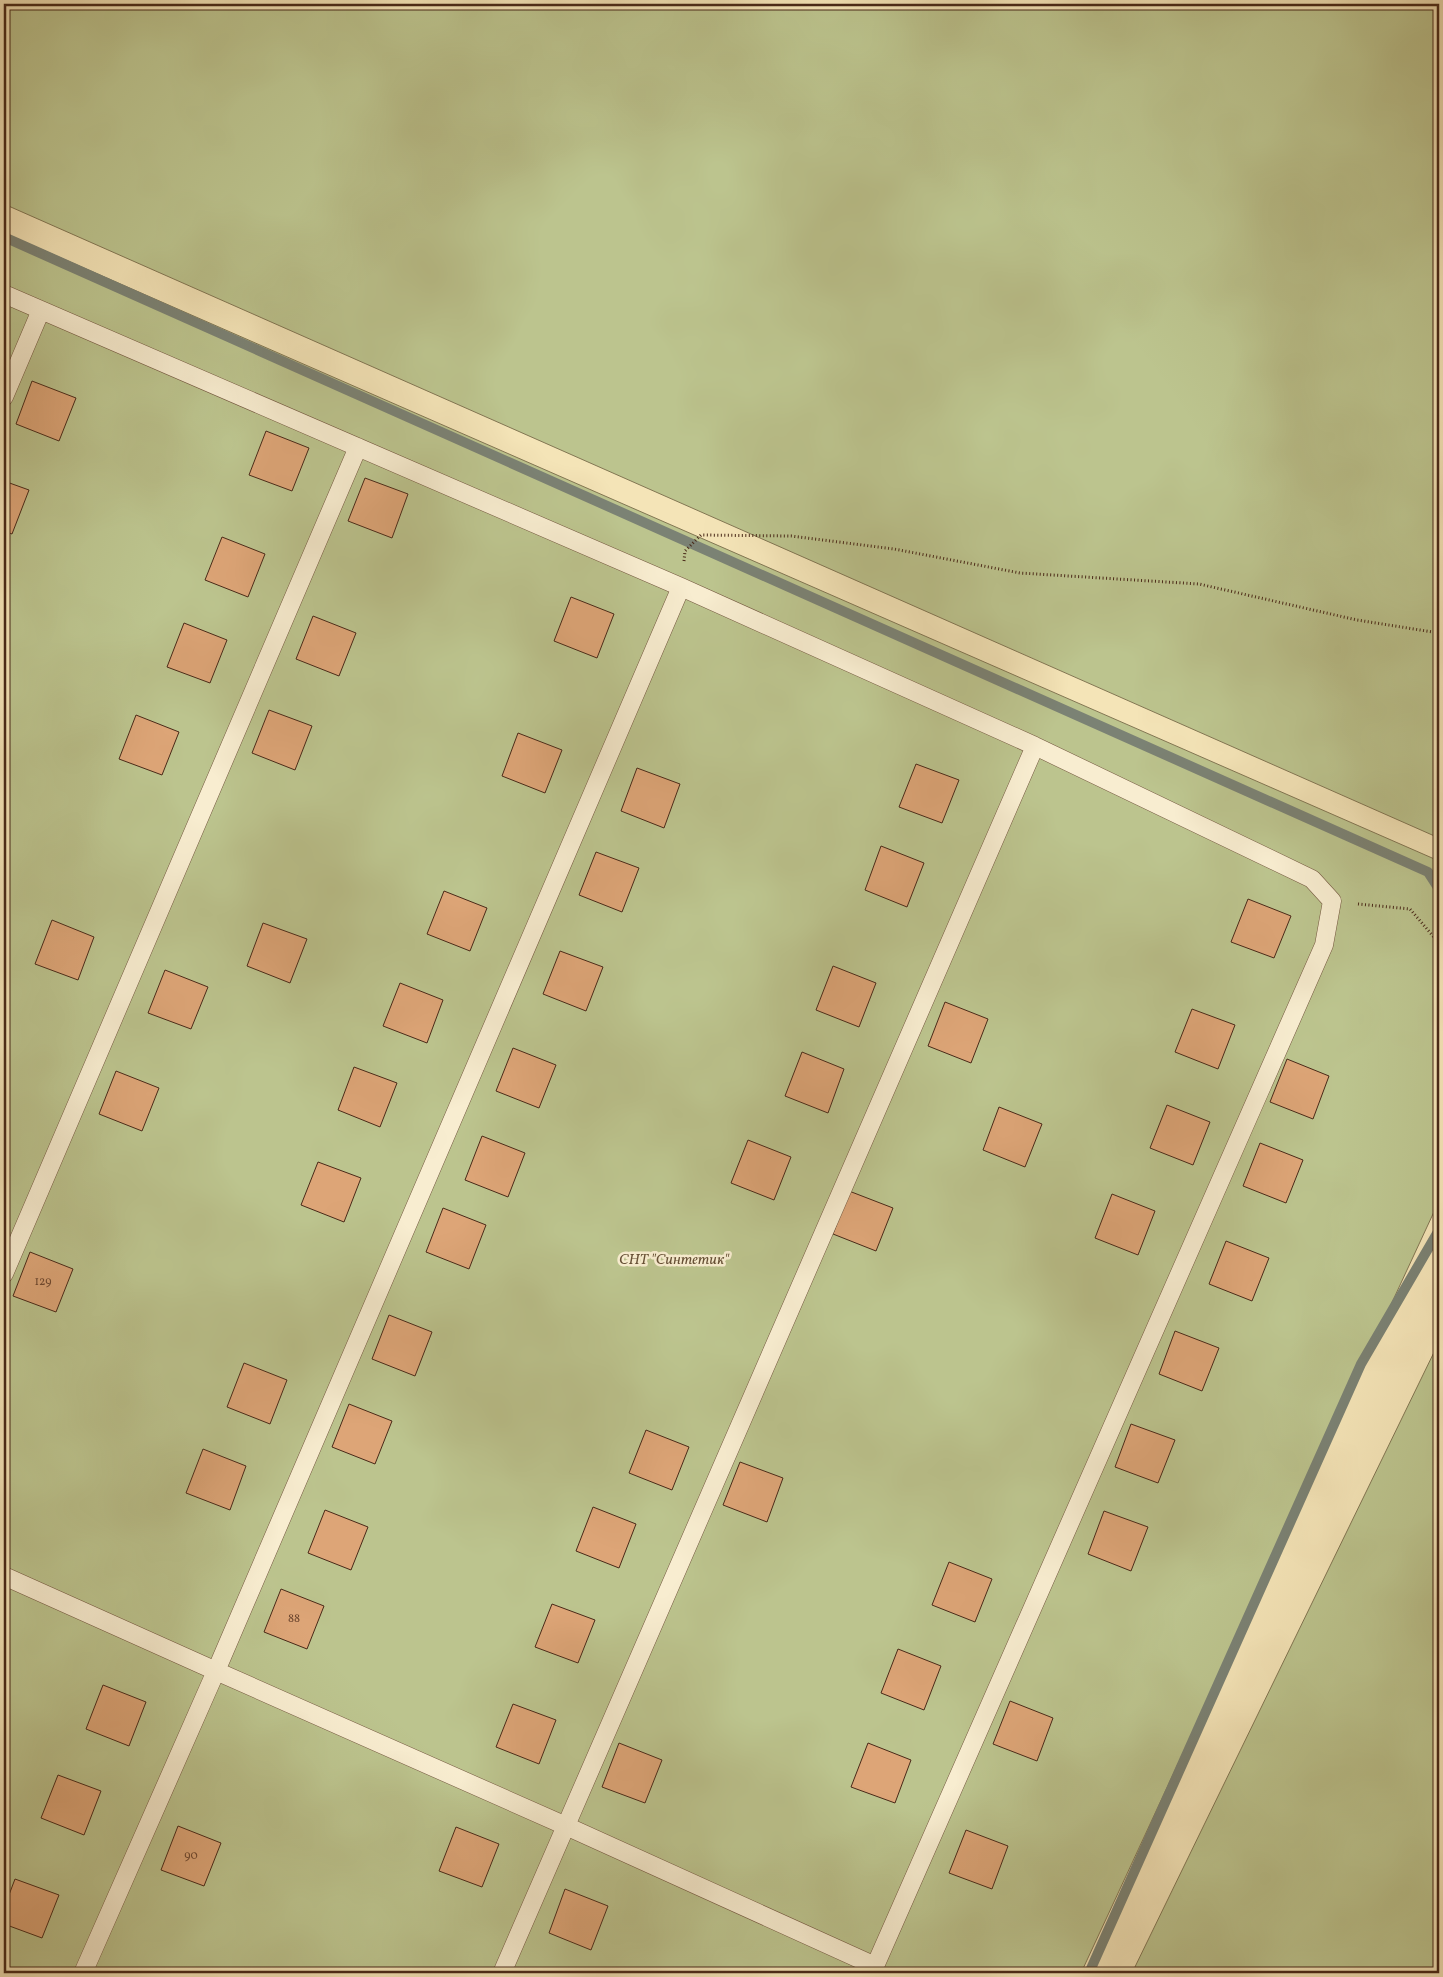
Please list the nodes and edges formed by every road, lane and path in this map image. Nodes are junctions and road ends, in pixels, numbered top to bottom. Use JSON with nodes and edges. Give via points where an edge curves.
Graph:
{"nodes":[{"id":1,"x":4,"y":294,"type":"edge"},
{"id":2,"x":41,"y":310,"type":"junction"},
{"id":3,"x":4,"y":397,"type":"edge"},
{"id":4,"x":358,"y":447,"type":"junction"},
{"id":5,"x":685,"y":551,"type":"dead end"},
{"id":6,"x":681,"y":587,"type":"junction"},
{"id":7,"x":1439,"y":633,"type":"edge"},
{"id":8,"x":1035,"y":746,"type":"junction"},
{"id":9,"x":1332,"y":901,"type":"junction"},
{"id":10,"x":1439,"y":938,"type":"edge"},
{"id":11,"x":4,"y":1274,"type":"edge"},
{"id":12,"x":4,"y":1576,"type":"edge"},
{"id":13,"x":216,"y":1671,"type":"junction"},
{"id":14,"x":566,"y":1826,"type":"junction"},
{"id":15,"x":873,"y":1970,"type":"edge"},
{"id":16,"x":83,"y":1973,"type":"edge"},
{"id":17,"x":502,"y":1973,"type":"edge"}],
"edges":[{"from":1,"to":2,"type":"lane"},
{"from":2,"to":3,"type":"lane"},
{"from":2,"to":4,"type":"lane"},
{"from":4,"to":6,"type":"lane"},
{"from":4,"to":11,"type":"lane"},
{"from":5,"to":7,"type":"path","via":[[700,535],[791,536],[894,549],[1020,573],[1199,584],[1357,620]]},
{"from":6,"to":8,"type":"lane"},
{"from":6,"to":13,"type":"lane"},
{"from":8,"to":9,"type":"lane","via":[[1312,879]]},
{"from":8,"to":14,"type":"lane"},
{"from":9,"to":10,"type":"path","via":[[1410,909],[1433,936]]},
{"from":9,"to":15,"type":"lane","via":[[1324,946]]},
{"from":12,"to":13,"type":"lane"},
{"from":13,"to":14,"type":"lane"},
{"from":13,"to":16,"type":"lane"},
{"from":14,"to":15,"type":"lane"},
{"from":14,"to":17,"type":"lane"}]}
